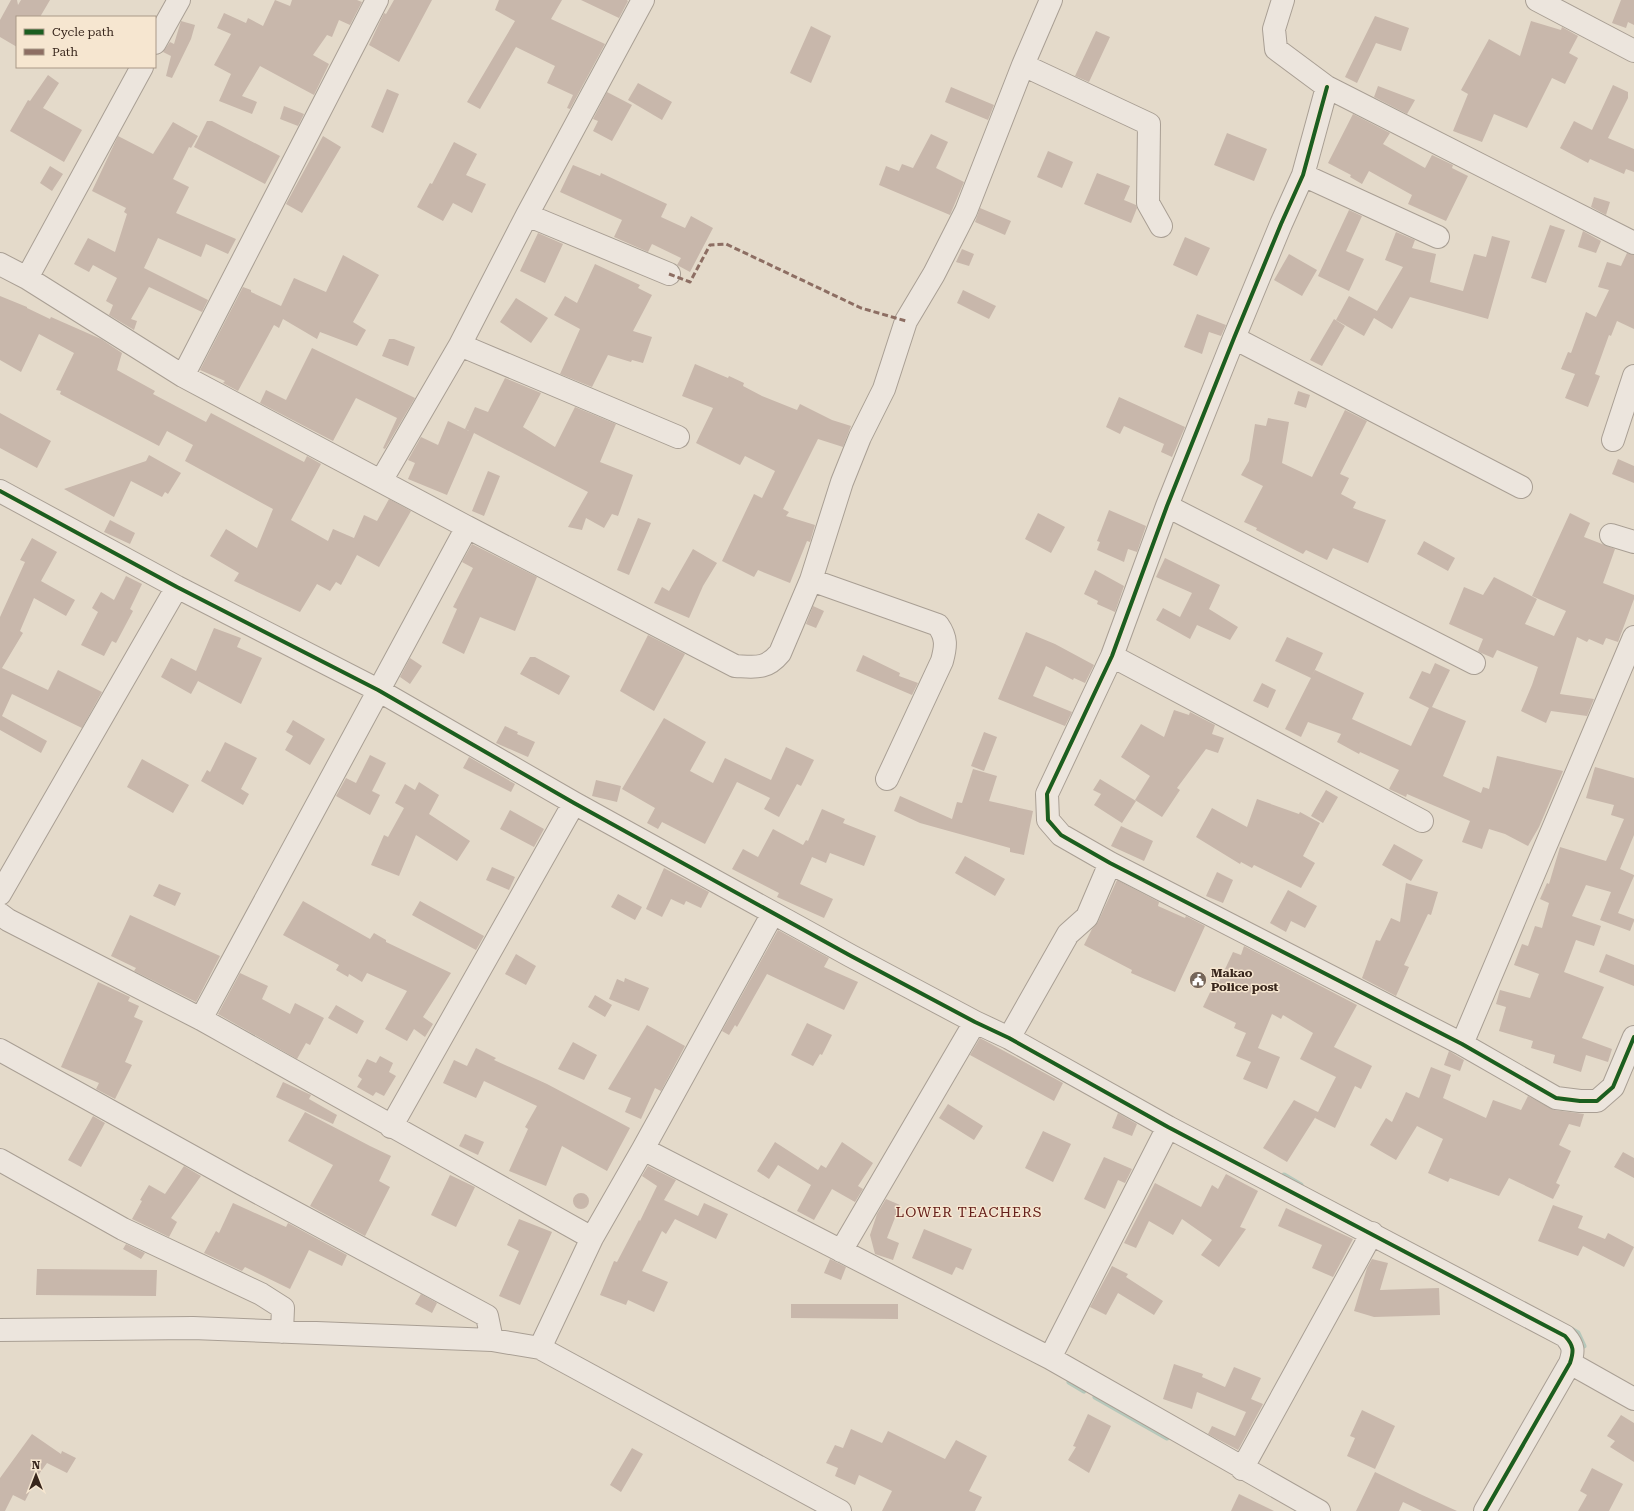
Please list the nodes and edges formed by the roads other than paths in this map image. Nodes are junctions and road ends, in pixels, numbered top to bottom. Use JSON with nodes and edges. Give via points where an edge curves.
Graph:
{"nodes":[{"id":1,"x":377,"y":0,"type":"edge"},
{"id":2,"x":643,"y":0,"type":"edge"},
{"id":3,"x":1051,"y":0,"type":"edge"},
{"id":4,"x":1283,"y":0,"type":"edge"},
{"id":5,"x":1537,"y":0,"type":"edge"},
{"id":6,"x":177,"y":1,"type":"edge"},
{"id":7,"x":156,"y":41,"type":"edge"},
{"id":8,"x":1634,"y":50,"type":"edge"},
{"id":9,"x":1024,"y":65,"type":"junction"},
{"id":10,"x":141,"y":68,"type":"edge"},
{"id":11,"x":1326,"y":87,"type":"junction"},
{"id":12,"x":1303,"y":175,"type":"junction"},
{"id":13,"x":527,"y":215,"type":"junction"},
{"id":14,"x":1161,"y":226,"type":"dead end"},
{"id":15,"x":1438,"y":237,"type":"dead end"},
{"id":16,"x":1634,"y":243,"type":"edge"},
{"id":17,"x":0,"y":264,"type":"edge"},
{"id":18,"x":669,"y":274,"type":"dead end"},
{"id":19,"x":27,"y":278,"type":"junction"},
{"id":20,"x":1234,"y":338,"type":"junction"},
{"id":21,"x":460,"y":345,"type":"junction"},
{"id":22,"x":183,"y":376,"type":"junction"},
{"id":23,"x":1634,"y":376,"type":"edge"},
{"id":24,"x":678,"y":437,"type":"dead end"},
{"id":25,"x":1613,"y":440,"type":"dead end"},
{"id":26,"x":381,"y":481,"type":"junction"},
{"id":27,"x":1520,"y":487,"type":"dead end"},
{"id":28,"x":0,"y":491,"type":"edge"},
{"id":29,"x":1167,"y":506,"type":"junction"},
{"id":30,"x":467,"y":527,"type":"junction"},
{"id":31,"x":1611,"y":535,"type":"dead end"},
{"id":32,"x":1634,"y":542,"type":"edge"},
{"id":33,"x":811,"y":580,"type":"junction"},
{"id":34,"x":177,"y":587,"type":"junction"},
{"id":35,"x":1634,"y":637,"type":"edge"},
{"id":36,"x":1112,"y":656,"type":"junction"},
{"id":37,"x":1474,"y":662,"type":"dead end"},
{"id":38,"x":378,"y":690,"type":"junction"},
{"id":39,"x":887,"y":779,"type":"dead end"},
{"id":40,"x":574,"y":803,"type":"junction"},
{"id":41,"x":1422,"y":821,"type":"dead end"},
{"id":42,"x":1110,"y":863,"type":"junction"},
{"id":43,"x":0,"y":894,"type":"edge"},
{"id":44,"x":773,"y":913,"type":"junction"},
{"id":45,"x":3,"y":923,"type":"edge"},
{"id":46,"x":201,"y":1019,"type":"junction"},
{"id":47,"x":975,"y":1022,"type":"junction"},
{"id":48,"x":1634,"y":1037,"type":"edge"},
{"id":49,"x":1009,"y":1038,"type":"junction"},
{"id":50,"x":1462,"y":1044,"type":"junction"},
{"id":51,"x":0,"y":1050,"type":"edge"},
{"id":52,"x":391,"y":1127,"type":"junction"},
{"id":53,"x":1168,"y":1127,"type":"junction"},
{"id":54,"x":643,"y":1149,"type":"junction"},
{"id":55,"x":0,"y":1160,"type":"edge"},
{"id":56,"x":1372,"y":1233,"type":"junction"},
{"id":57,"x":592,"y":1238,"type":"junction"},
{"id":58,"x":841,"y":1251,"type":"junction"},
{"id":59,"x":0,"y":1330,"type":"edge"},
{"id":60,"x":282,"y":1332,"type":"junction"},
{"id":61,"x":492,"y":1340,"type":"junction"},
{"id":62,"x":540,"y":1348,"type":"junction"},
{"id":63,"x":1050,"y":1358,"type":"junction"},
{"id":64,"x":1570,"y":1363,"type":"junction"},
{"id":65,"x":1634,"y":1399,"type":"edge"},
{"id":66,"x":1242,"y":1469,"type":"junction"},
{"id":67,"x":840,"y":1511,"type":"edge"},
{"id":68,"x":1319,"y":1511,"type":"edge"},
{"id":69,"x":1485,"y":1511,"type":"edge"}],
"edges":[{"from":1,"to":22,"type":"street"},
{"from":2,"to":13,"type":"street"},
{"from":3,"to":9,"type":"street"},
{"from":4,"to":11,"type":"street","via":[[1274,29],[1276,49]]},
{"from":5,"to":8,"type":"street"},
{"from":6,"to":7,"type":"street"},
{"from":9,"to":14,"type":"street","via":[[1149,124],[1148,203]]},
{"from":9,"to":33,"type":"street","via":[[966,210],[934,274],[906,321],[884,389],[842,482]]},
{"from":10,"to":19,"type":"street"},
{"from":11,"to":12,"type":"street"},
{"from":11,"to":16,"type":"street"},
{"from":12,"to":15,"type":"street"},
{"from":12,"to":20,"type":"street"},
{"from":13,"to":18,"type":"street"},
{"from":13,"to":21,"type":"street"},
{"from":17,"to":19,"type":"street"},
{"from":19,"to":22,"type":"street"},
{"from":20,"to":27,"type":"street"},
{"from":20,"to":29,"type":"street"},
{"from":21,"to":24,"type":"street"},
{"from":21,"to":26,"type":"street"},
{"from":22,"to":26,"type":"street"},
{"from":23,"to":25,"type":"street"},
{"from":26,"to":30,"type":"street"},
{"from":28,"to":34,"type":"street"},
{"from":29,"to":36,"type":"street"},
{"from":29,"to":37,"type":"street"},
{"from":30,"to":33,"type":"street","via":[[735,666],[755,668],[771,663],[780,653]]},
{"from":30,"to":38,"type":"street"},
{"from":31,"to":32,"type":"street"},
{"from":33,"to":39,"type":"street","via":[[938,625],[944,633],[946,645],[942,661]]},
{"from":34,"to":38,"type":"street"},
{"from":34,"to":43,"type":"street"},
{"from":35,"to":50,"type":"street"},
{"from":36,"to":41,"type":"street"},
{"from":36,"to":42,"type":"street","via":[[1047,794],[1048,820],[1061,835]]},
{"from":38,"to":40,"type":"street"},
{"from":38,"to":46,"type":"street"},
{"from":40,"to":44,"type":"street"},
{"from":40,"to":52,"type":"street"},
{"from":42,"to":49,"type":"street","via":[[1087,917],[1068,934]]},
{"from":42,"to":50,"type":"street"},
{"from":44,"to":47,"type":"street"},
{"from":44,"to":54,"type":"street"},
{"from":45,"to":46,"type":"street"},
{"from":46,"to":52,"type":"street"},
{"from":47,"to":49,"type":"street"},
{"from":47,"to":58,"type":"street"},
{"from":48,"to":50,"type":"street","via":[[1613,1087],[1597,1101],[1556,1098]]},
{"from":49,"to":53,"type":"street"},
{"from":51,"to":61,"type":"street","via":[[487,1316]]},
{"from":52,"to":57,"type":"street"},
{"from":53,"to":56,"type":"street"},
{"from":53,"to":63,"type":"street"},
{"from":54,"to":57,"type":"street"},
{"from":54,"to":58,"type":"street"},
{"from":55,"to":60,"type":"street","via":[[123,1229],[262,1294],[283,1308]]},
{"from":56,"to":64,"type":"street","via":[[1565,1336],[1572,1344]]},
{"from":56,"to":66,"type":"street"},
{"from":57,"to":62,"type":"street"},
{"from":58,"to":63,"type":"street"},
{"from":59,"to":60,"type":"street","via":[[193,1328]]},
{"from":60,"to":61,"type":"street"},
{"from":61,"to":62,"type":"street"},
{"from":62,"to":67,"type":"street"},
{"from":63,"to":66,"type":"street"},
{"from":64,"to":65,"type":"street"},
{"from":64,"to":69,"type":"street"},
{"from":66,"to":68,"type":"street"}]}
